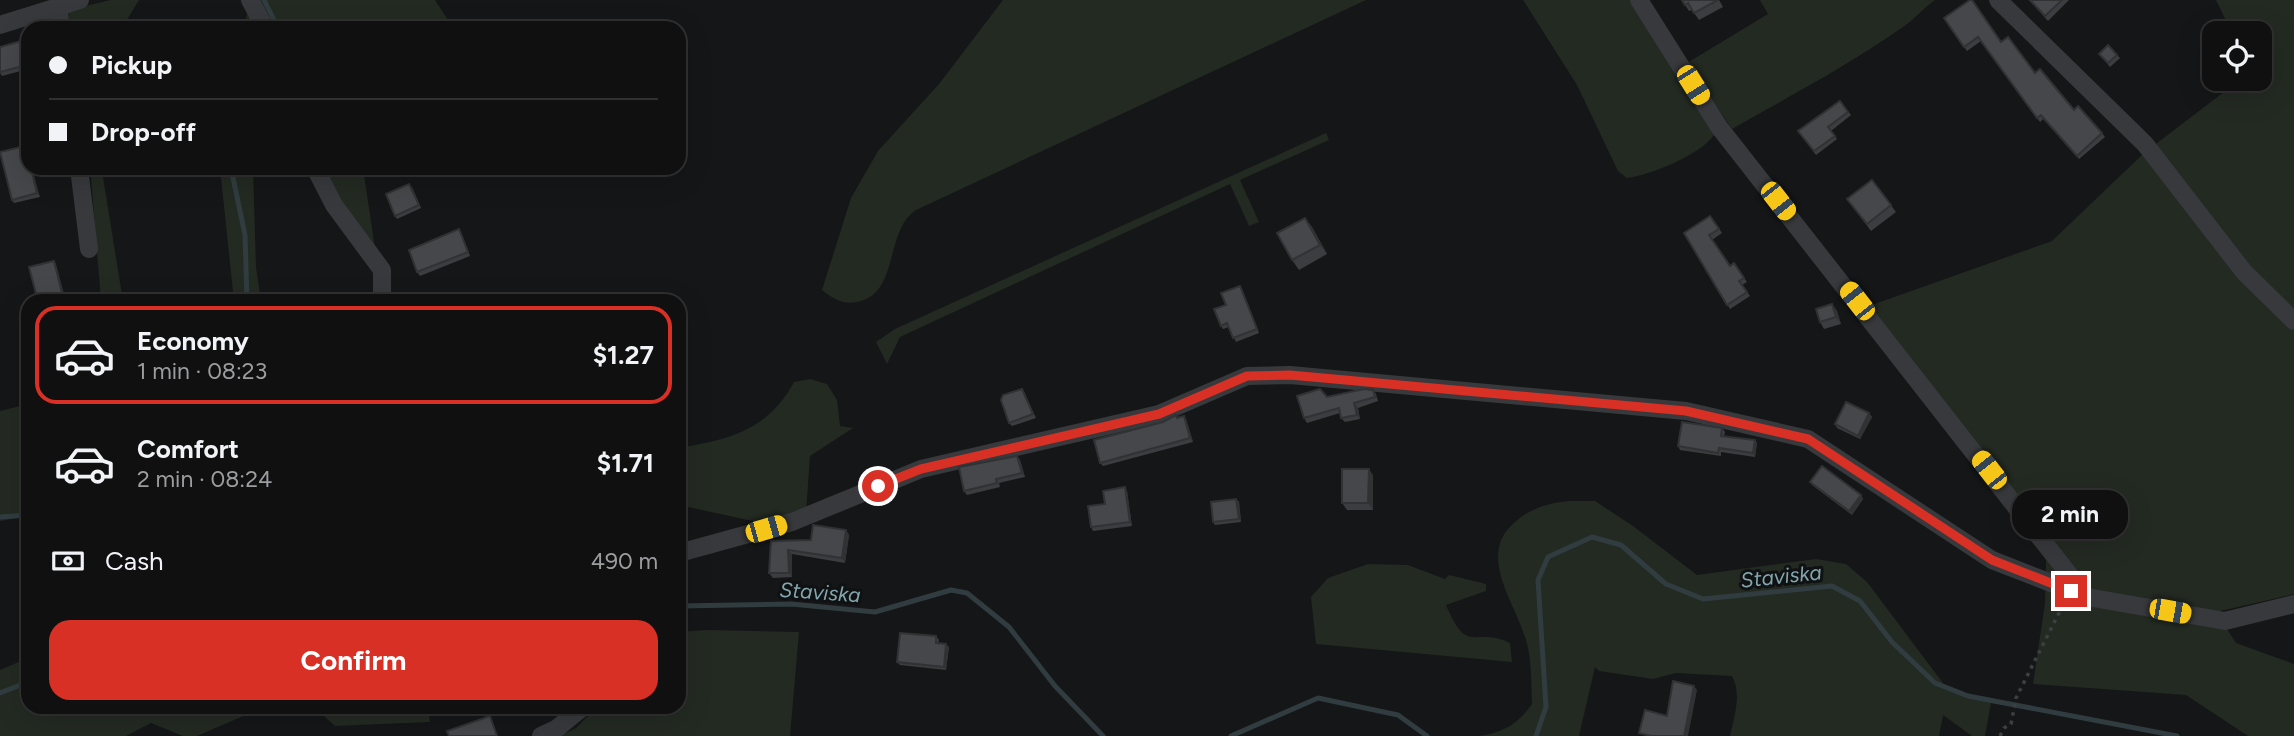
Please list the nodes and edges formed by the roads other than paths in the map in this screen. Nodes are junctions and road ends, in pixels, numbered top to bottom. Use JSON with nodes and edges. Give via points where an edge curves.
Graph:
{"nodes":[{"id":1,"x":80,"y":0,"type":"edge"},
{"id":2,"x":250,"y":0,"type":"edge"},
{"id":3,"x":1639,"y":0,"type":"edge"},
{"id":4,"x":1998,"y":0,"type":"edge"},
{"id":5,"x":58,"y":6,"type":"junction"},
{"id":6,"x":60,"y":21,"type":"edge"},
{"id":7,"x":261,"y":21,"type":"edge"},
{"id":8,"x":0,"y":25,"type":"edge"},
{"id":9,"x":80,"y":175,"type":"edge"},
{"id":10,"x":319,"y":175,"type":"edge"},
{"id":11,"x":89,"y":249,"type":"dead end"},
{"id":12,"x":382,"y":294,"type":"edge"},
{"id":13,"x":2294,"y":321,"type":"edge"},
{"id":14,"x":686,"y":551,"type":"edge"},
{"id":15,"x":2079,"y":594,"type":"junction"},
{"id":16,"x":2294,"y":604,"type":"edge"},
{"id":17,"x":574,"y":714,"type":"edge"},
{"id":18,"x":541,"y":736,"type":"edge"}],
"edges":[{"from":1,"to":5,"type":"street"},
{"from":2,"to":7,"type":"street"},
{"from":3,"to":15,"type":"street","via":[[1719,127]]},
{"from":4,"to":13,"type":"street","via":[[2145,144],[2244,272]]},
{"from":5,"to":6,"type":"street"},
{"from":5,"to":8,"type":"street"},
{"from":9,"to":11,"type":"street"},
{"from":10,"to":12,"type":"street","via":[[334,205],[382,270]]},
{"from":14,"to":15,"type":"street","via":[[792,522],[921,469],[1159,414],[1247,376],[1290,375],[1686,411],[1808,439],[1992,560]]},
{"from":15,"to":16,"type":"street","via":[[2225,621]]},
{"from":17,"to":18,"type":"street"}]}
